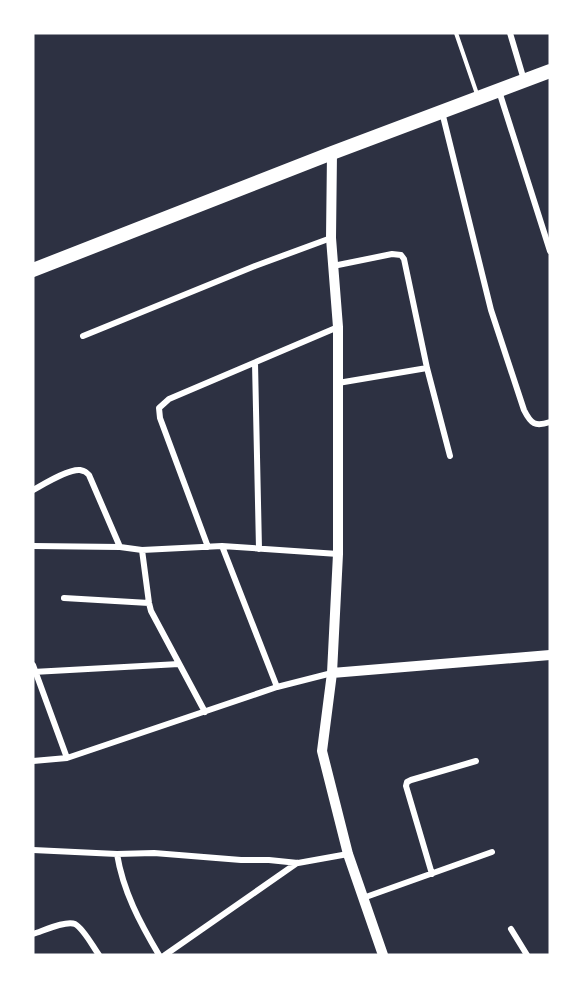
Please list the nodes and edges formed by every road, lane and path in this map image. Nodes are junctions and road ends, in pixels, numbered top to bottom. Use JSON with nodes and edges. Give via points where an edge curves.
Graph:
{"nodes":[{"id":1,"x":456,"y":33,"type":"edge"},
{"id":2,"x":510,"y":33,"type":"edge"},
{"id":3,"x":550,"y":71,"type":"edge"},
{"id":4,"x":525,"y":80,"type":"junction"},
{"id":5,"x":498,"y":90,"type":"junction"},
{"id":6,"x":478,"y":98,"type":"junction"},
{"id":7,"x":442,"y":111,"type":"junction"},
{"id":8,"x":332,"y":153,"type":"junction"},
{"id":9,"x":331,"y":237,"type":"junction"},
{"id":10,"x":550,"y":250,"type":"edge"},
{"id":11,"x":333,"y":266,"type":"junction"},
{"id":12,"x":33,"y":270,"type":"edge"},
{"id":13,"x":338,"y":327,"type":"junction"},
{"id":14,"x":83,"y":336,"type":"dead end"},
{"id":15,"x":255,"y":363,"type":"junction"},
{"id":16,"x":427,"y":368,"type":"junction"},
{"id":17,"x":337,"y":384,"type":"junction"},
{"id":18,"x":550,"y":422,"type":"edge"},
{"id":19,"x":450,"y":456,"type":"dead end"},
{"id":20,"x":33,"y":490,"type":"edge"},
{"id":21,"x":33,"y":546,"type":"edge"},
{"id":22,"x":222,"y":546,"type":"junction"},
{"id":23,"x":120,"y":547,"type":"junction"},
{"id":24,"x":208,"y":547,"type":"junction"},
{"id":25,"x":259,"y":549,"type":"junction"},
{"id":26,"x":142,"y":550,"type":"junction"},
{"id":27,"x":338,"y":554,"type":"junction"},
{"id":28,"x":64,"y":598,"type":"dead end"},
{"id":29,"x":149,"y":603,"type":"junction"},
{"id":30,"x":550,"y":655,"type":"edge"},
{"id":31,"x":179,"y":664,"type":"junction"},
{"id":32,"x":34,"y":670,"type":"edge"},
{"id":33,"x":332,"y":673,"type":"junction"},
{"id":34,"x":277,"y":687,"type":"junction"},
{"id":35,"x":205,"y":712,"type":"junction"},
{"id":36,"x":67,"y":758,"type":"junction"},
{"id":37,"x":33,"y":761,"type":"edge"},
{"id":38,"x":476,"y":761,"type":"dead end"},
{"id":39,"x":33,"y":850,"type":"edge"},
{"id":40,"x":492,"y":852,"type":"dead end"},
{"id":41,"x":117,"y":854,"type":"junction"},
{"id":42,"x":348,"y":854,"type":"junction"},
{"id":43,"x":298,"y":863,"type":"junction"},
{"id":44,"x":432,"y":874,"type":"junction"},
{"id":45,"x":363,"y":898,"type":"junction"},
{"id":46,"x":511,"y":929,"type":"dead end"},
{"id":47,"x":33,"y":934,"type":"edge"},
{"id":48,"x":99,"y":955,"type":"edge"},
{"id":49,"x":159,"y":955,"type":"edge"},
{"id":50,"x":165,"y":955,"type":"edge"},
{"id":51,"x":382,"y":955,"type":"edge"},
{"id":52,"x":527,"y":955,"type":"edge"}],
"edges":[{"from":1,"to":6,"type":"lane"},
{"from":2,"to":4,"type":"street"},
{"from":3,"to":4,"type":"highway"},
{"from":4,"to":5,"type":"highway"},
{"from":5,"to":6,"type":"highway"},
{"from":5,"to":10,"type":"street"},
{"from":6,"to":7,"type":"highway"},
{"from":7,"to":8,"type":"highway"},
{"from":7,"to":18,"type":"street","via":[[491,309],[524,410],[533,423]]},
{"from":8,"to":9,"type":"street"},
{"from":8,"to":12,"type":"highway"},
{"from":9,"to":11,"type":"street"},
{"from":9,"to":14,"type":"street"},
{"from":11,"to":13,"type":"street"},
{"from":11,"to":16,"type":"street","via":[[401,255]]},
{"from":13,"to":15,"type":"street"},
{"from":13,"to":17,"type":"street"},
{"from":15,"to":24,"type":"street","via":[[169,399],[159,408]]},
{"from":15,"to":25,"type":"street"},
{"from":16,"to":17,"type":"street"},
{"from":16,"to":19,"type":"street"},
{"from":17,"to":27,"type":"street"},
{"from":20,"to":23,"type":"street","via":[[64,474],[84,471]]},
{"from":21,"to":23,"type":"street"},
{"from":22,"to":24,"type":"street"},
{"from":22,"to":25,"type":"street"},
{"from":22,"to":34,"type":"street"},
{"from":23,"to":26,"type":"street"},
{"from":24,"to":26,"type":"street"},
{"from":25,"to":27,"type":"street"},
{"from":26,"to":29,"type":"street"},
{"from":27,"to":33,"type":"street"},
{"from":28,"to":29,"type":"street"},
{"from":29,"to":31,"type":"street"},
{"from":30,"to":33,"type":"street"},
{"from":31,"to":32,"type":"street"},
{"from":31,"to":35,"type":"street"},
{"from":32,"to":36,"type":"street"},
{"from":33,"to":34,"type":"street"},
{"from":33,"to":42,"type":"street","via":[[322,751]]},
{"from":34,"to":35,"type":"street"},
{"from":35,"to":36,"type":"street"},
{"from":36,"to":37,"type":"street"},
{"from":38,"to":44,"type":"street","via":[[407,782]]},
{"from":39,"to":41,"type":"street"},
{"from":40,"to":44,"type":"street"},
{"from":41,"to":43,"type":"street"},
{"from":41,"to":49,"type":"street","via":[[126,892]]},
{"from":42,"to":43,"type":"street"},
{"from":42,"to":45,"type":"street"},
{"from":43,"to":50,"type":"street"},
{"from":44,"to":45,"type":"street"},
{"from":45,"to":51,"type":"street"},
{"from":46,"to":52,"type":"street"},
{"from":47,"to":48,"type":"street","via":[[72,923]]}]}
